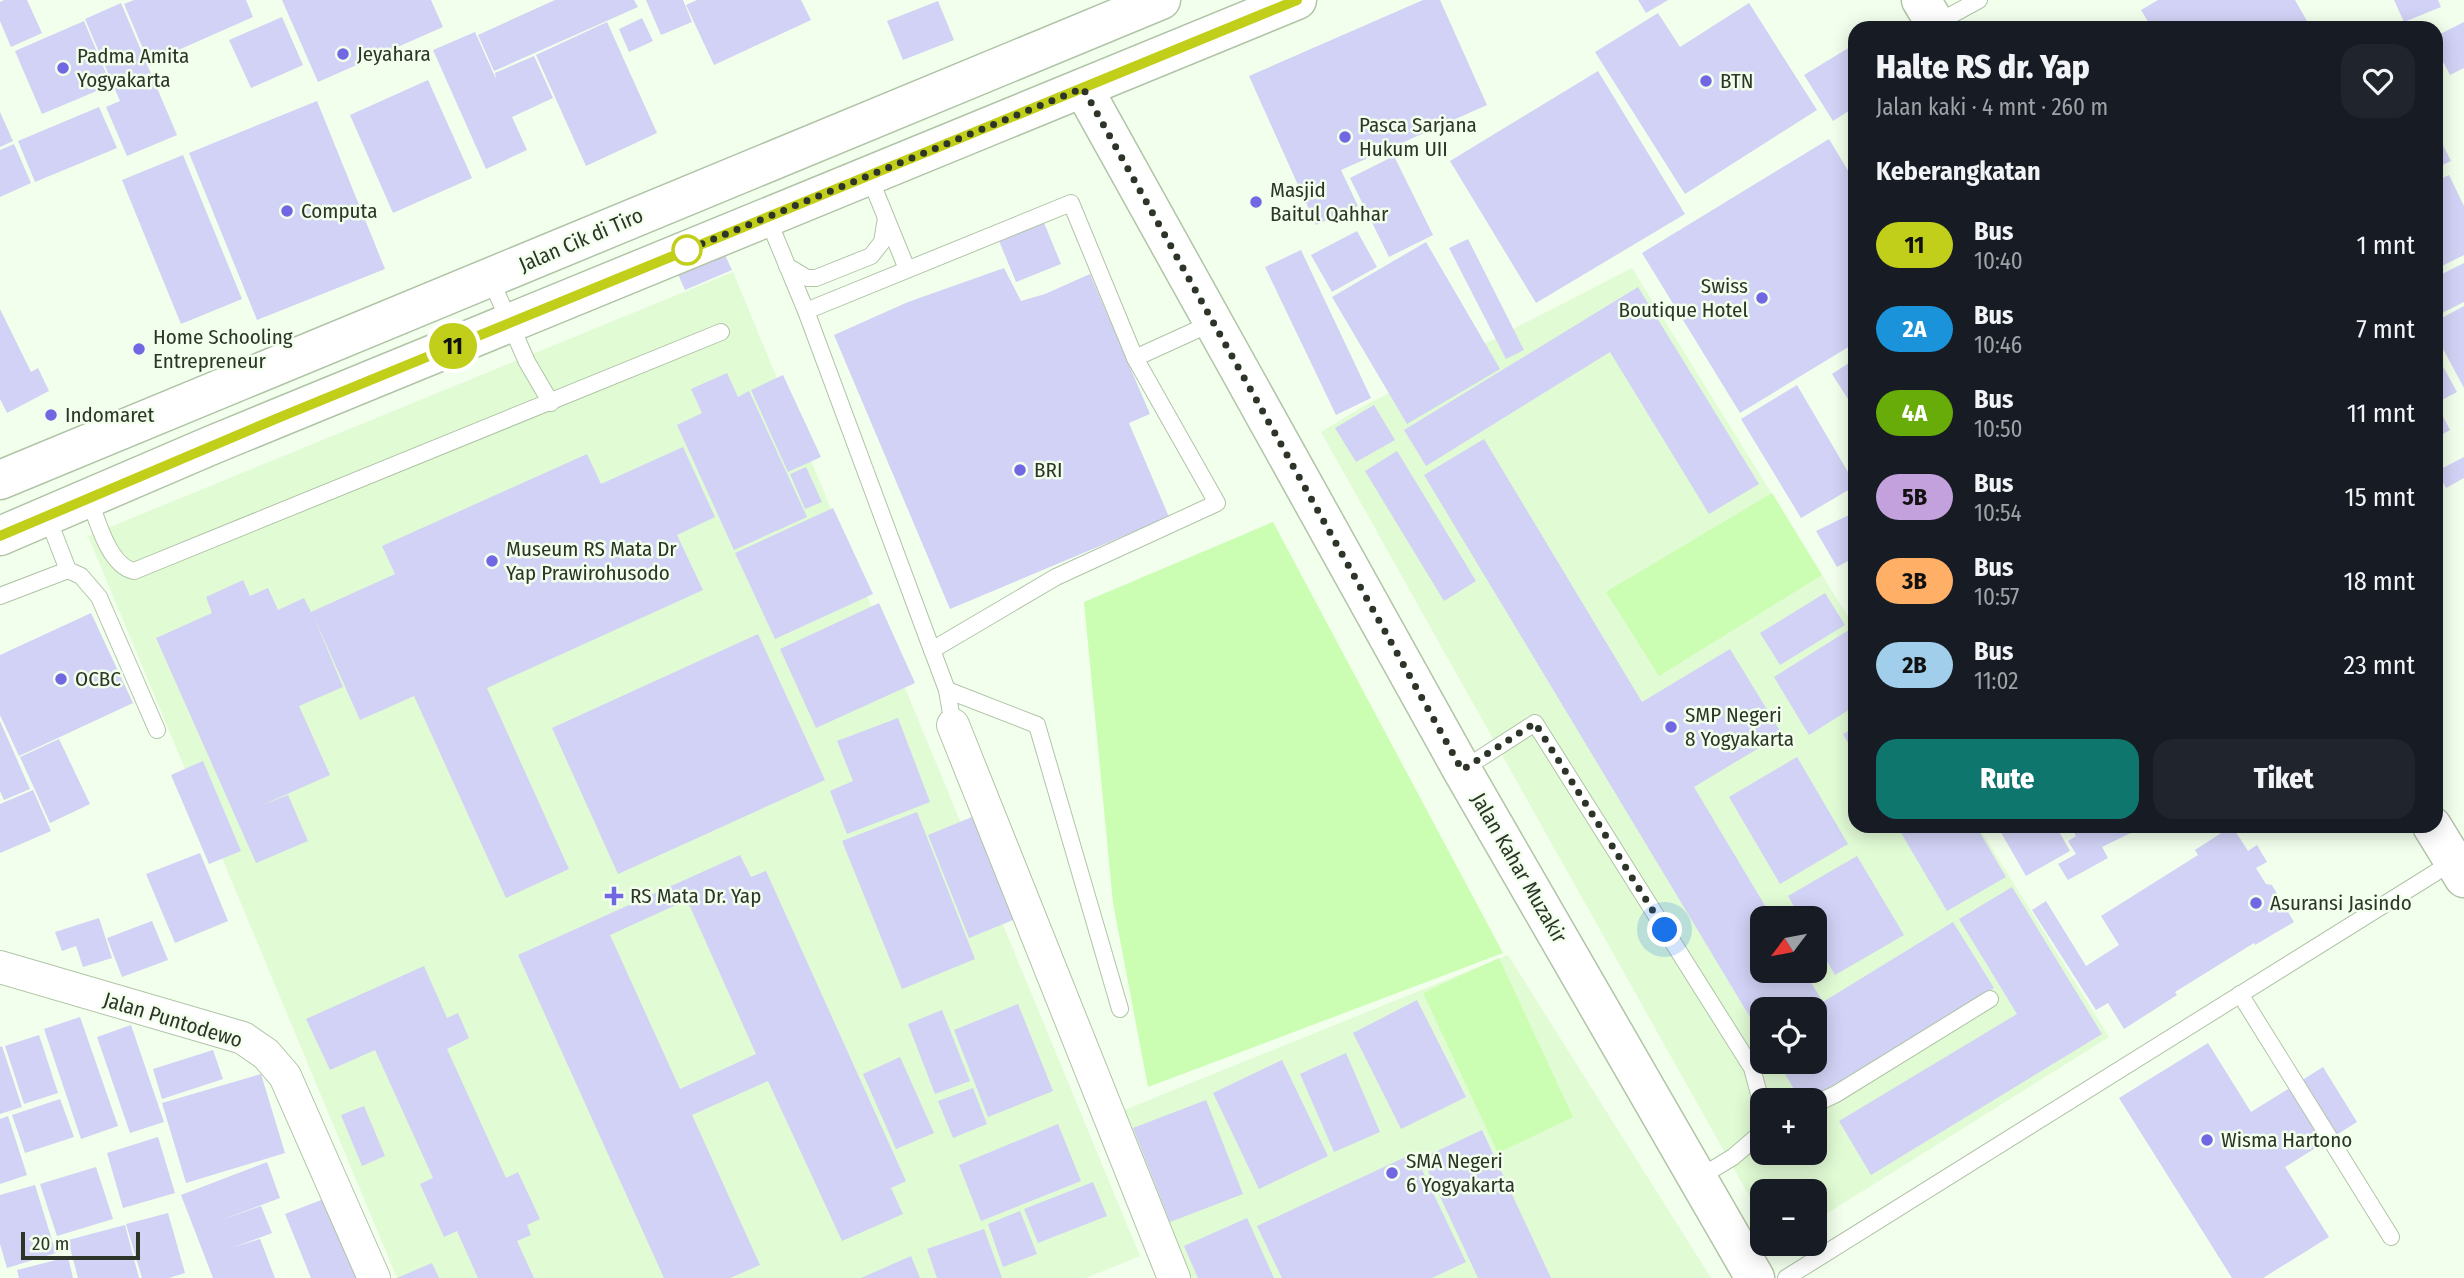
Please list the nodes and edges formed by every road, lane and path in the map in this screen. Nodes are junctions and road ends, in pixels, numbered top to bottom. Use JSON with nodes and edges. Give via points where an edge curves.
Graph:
{"nodes":[{"id":1,"x":1161,"y":0,"type":"edge"},
{"id":2,"x":1297,"y":0,"type":"edge"},
{"id":3,"x":1979,"y":0,"type":"edge"},
{"id":4,"x":1931,"y":17,"type":"edge"},
{"id":5,"x":1059,"y":43,"type":"junction"},
{"id":6,"x":1083,"y":88,"type":"junction"},
{"id":7,"x":869,"y":176,"type":"junction"},
{"id":8,"x":767,"y":218,"type":"junction"},
{"id":9,"x":886,"y":218,"type":"junction"},
{"id":10,"x":787,"y":265,"type":"junction"},
{"id":11,"x":907,"y":269,"type":"junction"},
{"id":12,"x":490,"y":278,"type":"junction"},
{"id":13,"x":806,"y":312,"type":"junction"},
{"id":14,"x":1214,"y":322,"type":"junction"},
{"id":15,"x":510,"y":323,"type":"junction"},
{"id":16,"x":720,"y":332,"type":"dead end"},
{"id":17,"x":1135,"y":358,"type":"junction"},
{"id":18,"x":551,"y":403,"type":"junction"},
{"id":19,"x":0,"y":480,"type":"edge"},
{"id":20,"x":89,"y":498,"type":"junction"},
{"id":21,"x":47,"y":516,"type":"junction"},
{"id":22,"x":0,"y":536,"type":"edge"},
{"id":23,"x":68,"y":570,"type":"junction"},
{"id":24,"x":0,"y":596,"type":"edge"},
{"id":25,"x":932,"y":650,"type":"junction"},
{"id":26,"x":947,"y":690,"type":"junction"},
{"id":27,"x":953,"y":725,"type":"joint"},
{"id":28,"x":158,"y":730,"type":"dead end"},
{"id":29,"x":1462,"y":770,"type":"junction"},
{"id":30,"x":2436,"y":833,"type":"edge"},
{"id":31,"x":2459,"y":869,"type":"edge"},
{"id":32,"x":0,"y":967,"type":"edge"},
{"id":33,"x":2241,"y":993,"type":"junction"},
{"id":34,"x":1990,"y":999,"type":"dead end"},
{"id":35,"x":1120,"y":1009,"type":"dead end"},
{"id":36,"x":1757,"y":1088,"type":"edge"},
{"id":37,"x":1827,"y":1098,"type":"edge"},
{"id":38,"x":1750,"y":1142,"type":"edge"},
{"id":39,"x":1697,"y":1179,"type":"junction"},
{"id":40,"x":2391,"y":1237,"type":"dead end"},
{"id":41,"x":374,"y":1278,"type":"edge"},
{"id":42,"x":1174,"y":1278,"type":"edge"},
{"id":43,"x":1755,"y":1278,"type":"edge"},
{"id":44,"x":1786,"y":1278,"type":"edge"}],
"edges":[{"from":1,"to":5,"type":"main road","name":"Jalan Cik di Tiro"},
{"from":2,"to":6,"type":"main road"},
{"from":3,"to":4,"type":"lane"},
{"from":5,"to":6,"type":"main road","name":"Jalan Kahar Muzakir"},
{"from":5,"to":12,"type":"main road","name":"Jalan Cik di Tiro"},
{"from":6,"to":7,"type":"main road"},
{"from":6,"to":14,"type":"main road","name":"Jalan Kahar Muzakir"},
{"from":7,"to":8,"type":"main road"},
{"from":7,"to":9,"type":"lane"},
{"from":8,"to":10,"type":"lane"},
{"from":8,"to":15,"type":"main road"},
{"from":9,"to":10,"type":"lane","via":[[882,242],[871,256],[816,278],[807,278]]},
{"from":9,"to":11,"type":"lane"},
{"from":10,"to":13,"type":"lane"},
{"from":11,"to":13,"type":"lane"},
{"from":11,"to":17,"type":"lane","via":[[1071,203]]},
{"from":12,"to":15,"type":"lane"},
{"from":12,"to":19,"type":"main road","name":"Jalan Cik di Tiro"},
{"from":13,"to":25,"type":"lane"},
{"from":14,"to":17,"type":"lane"},
{"from":14,"to":29,"type":"main road","name":"Jalan Kahar Muzakir"},
{"from":15,"to":18,"type":"lane"},
{"from":15,"to":20,"type":"main road"},
{"from":16,"to":18,"type":"lane"},
{"from":17,"to":25,"type":"lane","via":[[1217,503],[1056,577]]},
{"from":18,"to":20,"type":"lane","via":[[134,571],[126,570],[114,558]]},
{"from":20,"to":21,"type":"main road"},
{"from":21,"to":22,"type":"main road"},
{"from":21,"to":23,"type":"lane"},
{"from":23,"to":24,"type":"lane"},
{"from":23,"to":28,"type":"lane","via":[[99,597]]},
{"from":25,"to":26,"type":"lane"},
{"from":26,"to":27,"type":"lane"},
{"from":26,"to":35,"type":"lane","via":[[1037,724]]},
{"from":27,"to":42,"type":"street"},
{"from":29,"to":36,"type":"lane","via":[[1535,723],[1752,1068]]},
{"from":29,"to":39,"type":"main road","name":"Jalan Kahar Muzakir"},
{"from":30,"to":31,"type":"main road"},
{"from":31,"to":33,"type":"lane","via":[[2339,932]]},
{"from":32,"to":41,"type":"street","name":"Jalan Puntodewo","via":[[243,1038],[266,1054],[285,1076]]},
{"from":33,"to":40,"type":"lane"},
{"from":33,"to":44,"type":"lane"},
{"from":34,"to":37,"type":"lane"},
{"from":38,"to":39,"type":"lane"},
{"from":39,"to":43,"type":"main road","name":"Jalan Kahar Muzakir"}]}
